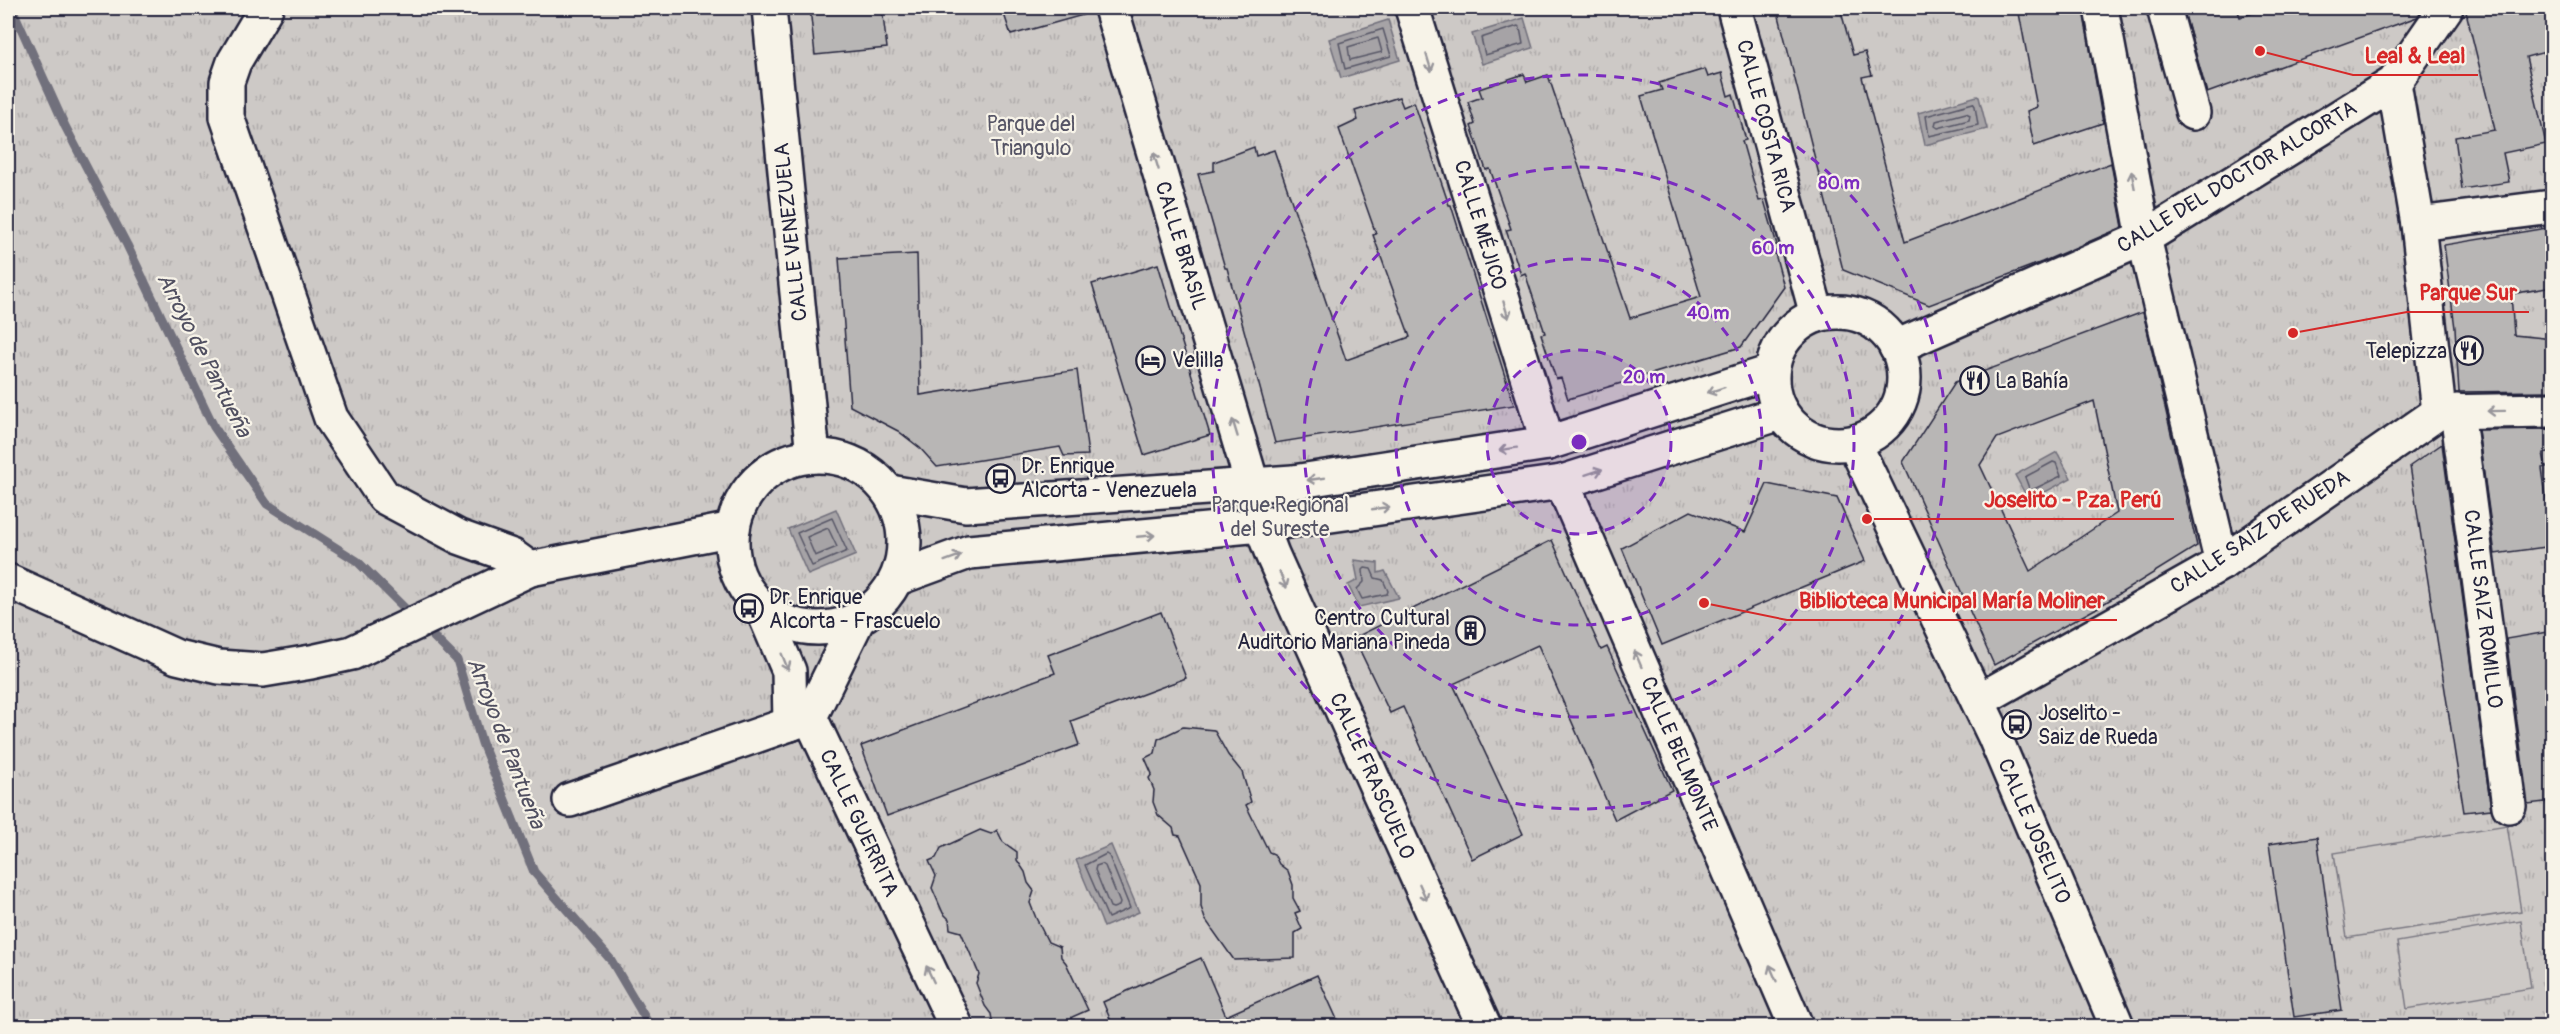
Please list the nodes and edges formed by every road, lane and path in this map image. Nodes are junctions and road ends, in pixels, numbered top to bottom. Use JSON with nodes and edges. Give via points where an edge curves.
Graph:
{"nodes":[{"id":1,"x":266,"y":8,"type":"edge"},
{"id":2,"x":769,"y":8,"type":"edge"},
{"id":3,"x":1111,"y":8,"type":"edge"},
{"id":4,"x":1412,"y":8,"type":"edge"},
{"id":5,"x":1734,"y":8,"type":"edge"},
{"id":6,"x":2101,"y":8,"type":"edge"},
{"id":7,"x":2164,"y":8,"type":"edge"},
{"id":8,"x":2446,"y":8,"type":"edge"},
{"id":9,"x":2394,"y":83,"type":"junction"},
{"id":10,"x":2193,"y":113,"type":"dead end"},
{"id":11,"x":2553,"y":207,"type":"edge"},
{"id":12,"x":2418,"y":225,"type":"junction"},
{"id":13,"x":2144,"y":238,"type":"junction"},
{"id":14,"x":1816,"y":315,"type":"junction"},
{"id":15,"x":1896,"y":347,"type":"junction"},
{"id":16,"x":1771,"y":372,"type":"junction"},
{"id":17,"x":2553,"y":410,"type":"edge"},
{"id":18,"x":2448,"y":412,"type":"junction"},
{"id":19,"x":1781,"y":413,"type":"junction"},
{"id":20,"x":1548,"y":443,"type":"junction"},
{"id":21,"x":1854,"y":443,"type":"junction"},
{"id":22,"x":813,"y":456,"type":"junction"},
{"id":23,"x":1562,"y":482,"type":"junction"},
{"id":24,"x":1252,"y":484,"type":"junction"},
{"id":25,"x":890,"y":492,"type":"junction"},
{"id":26,"x":1261,"y":525,"type":"junction"},
{"id":27,"x":733,"y":529,"type":"junction"},
{"id":28,"x":2222,"y":563,"type":"junction"},
{"id":29,"x":530,"y":569,"type":"junction"},
{"id":30,"x":898,"y":578,"type":"junction"},
{"id":31,"x":8,"y":582,"type":"edge"},
{"id":32,"x":762,"y":608,"type":"junction"},
{"id":33,"x":858,"y":619,"type":"junction"},
{"id":34,"x":1978,"y":702,"type":"junction"},
{"id":35,"x":800,"y":721,"type":"junction"},
{"id":36,"x":570,"y":800,"type":"dead end"},
{"id":37,"x":2509,"y":806,"type":"dead end"},
{"id":38,"x":956,"y":1026,"type":"edge"},
{"id":39,"x":1484,"y":1026,"type":"edge"},
{"id":40,"x":1796,"y":1026,"type":"edge"},
{"id":41,"x":2117,"y":1026,"type":"edge"}],
"edges":[{"from":1,"to":29,"type":"street","via":[[234,62],[227,82],[227,117],[332,418],[384,497],[459,537],[512,556]]},
{"from":2,"to":22,"type":"street","name":"CALLE VENEZUELA"},
{"from":24,"to":3,"type":"street","name":"CALLE BRASIL","one_way":true},
{"from":4,"to":20,"type":"street","name":"CALLE MÉJICO","one_way":true},
{"from":5,"to":14,"type":"street","name":"CALLE COSTA RICA"},
{"from":13,"to":6,"type":"street","one_way":true},
{"from":7,"to":10,"type":"street"},
{"from":8,"to":9,"type":"street","name":"CALLE DEL DOCTOR ALCORTA"},
{"from":9,"to":12,"type":"street","name":"CALLE SAIZ ROMILLO"},
{"from":9,"to":13,"type":"street","name":"CALLE DEL DOCTOR ALCORTA"},
{"from":11,"to":12,"type":"street"},
{"from":12,"to":18,"type":"street","name":"CALLE SAIZ ROMILLO"},
{"from":13,"to":15,"type":"street","name":"CALLE DEL DOCTOR ALCORTA"},
{"from":13,"to":28,"type":"street"},
{"from":14,"to":15,"type":"street","via":[[1840,311],[1862,316],[1882,328]]},
{"from":14,"to":16,"type":"street","via":[[1794,327],[1779,347]]},
{"from":15,"to":21,"type":"street","via":[[1904,376],[1898,405],[1881,429]]},
{"from":16,"to":19,"type":"street"},
{"from":16,"to":20,"type":"street","one_way":true},
{"from":17,"to":18,"type":"street","one_way":true},
{"from":18,"to":28,"type":"street","name":"CALLE SAIZ DE RUEDA"},
{"from":18,"to":37,"type":"street","name":"CALLE SAIZ ROMILLO"},
{"from":19,"to":21,"type":"street","via":[[1794,429],[1812,440]]},
{"from":23,"to":19,"type":"street","one_way":true},
{"from":20,"to":24,"type":"street","one_way":true,"via":[[1293,482]]},
{"from":21,"to":34,"type":"street","name":"CALLE JOSELITO"},
{"from":22,"to":25,"type":"street","via":[[837,457],[869,472]]},
{"from":22,"to":27,"type":"street","via":[[780,464],[758,480],[740,505]]},
{"from":26,"to":23,"type":"street","one_way":true},
{"from":40,"to":23,"type":"street","name":"CALLE BELMONTE","one_way":true},
{"from":24,"to":25,"type":"street","via":[[966,505]]},
{"from":25,"to":30,"type":"street","via":[[903,522],[904,550]]},
{"from":30,"to":26,"type":"street","one_way":true,"via":[[969,552]]},
{"from":26,"to":39,"type":"street","name":"CALLE FRASCUELO","one_way":true},
{"from":27,"to":29,"type":"street"},
{"from":27,"to":32,"type":"street","via":[[734,560],[744,587]]},
{"from":28,"to":34,"type":"street","name":"CALLE SAIZ DE RUEDA"},
{"from":29,"to":31,"type":"street","via":[[352,653],[263,670],[219,667],[177,657]]},
{"from":30,"to":33,"type":"street","via":[[880,603]]},
{"from":32,"to":33,"type":"street","via":[[782,620],[810,628],[835,627]]},
{"from":32,"to":35,"type":"street","name":"CALLE GUERRITA","one_way":true,"via":[[789,671]]},
{"from":33,"to":35,"type":"street"},
{"from":34,"to":41,"type":"street","name":"CALLE JOSELITO"},
{"from":35,"to":36,"type":"street"},
{"from":38,"to":35,"type":"street","name":"CALLE GUERRITA","one_way":true}]}
